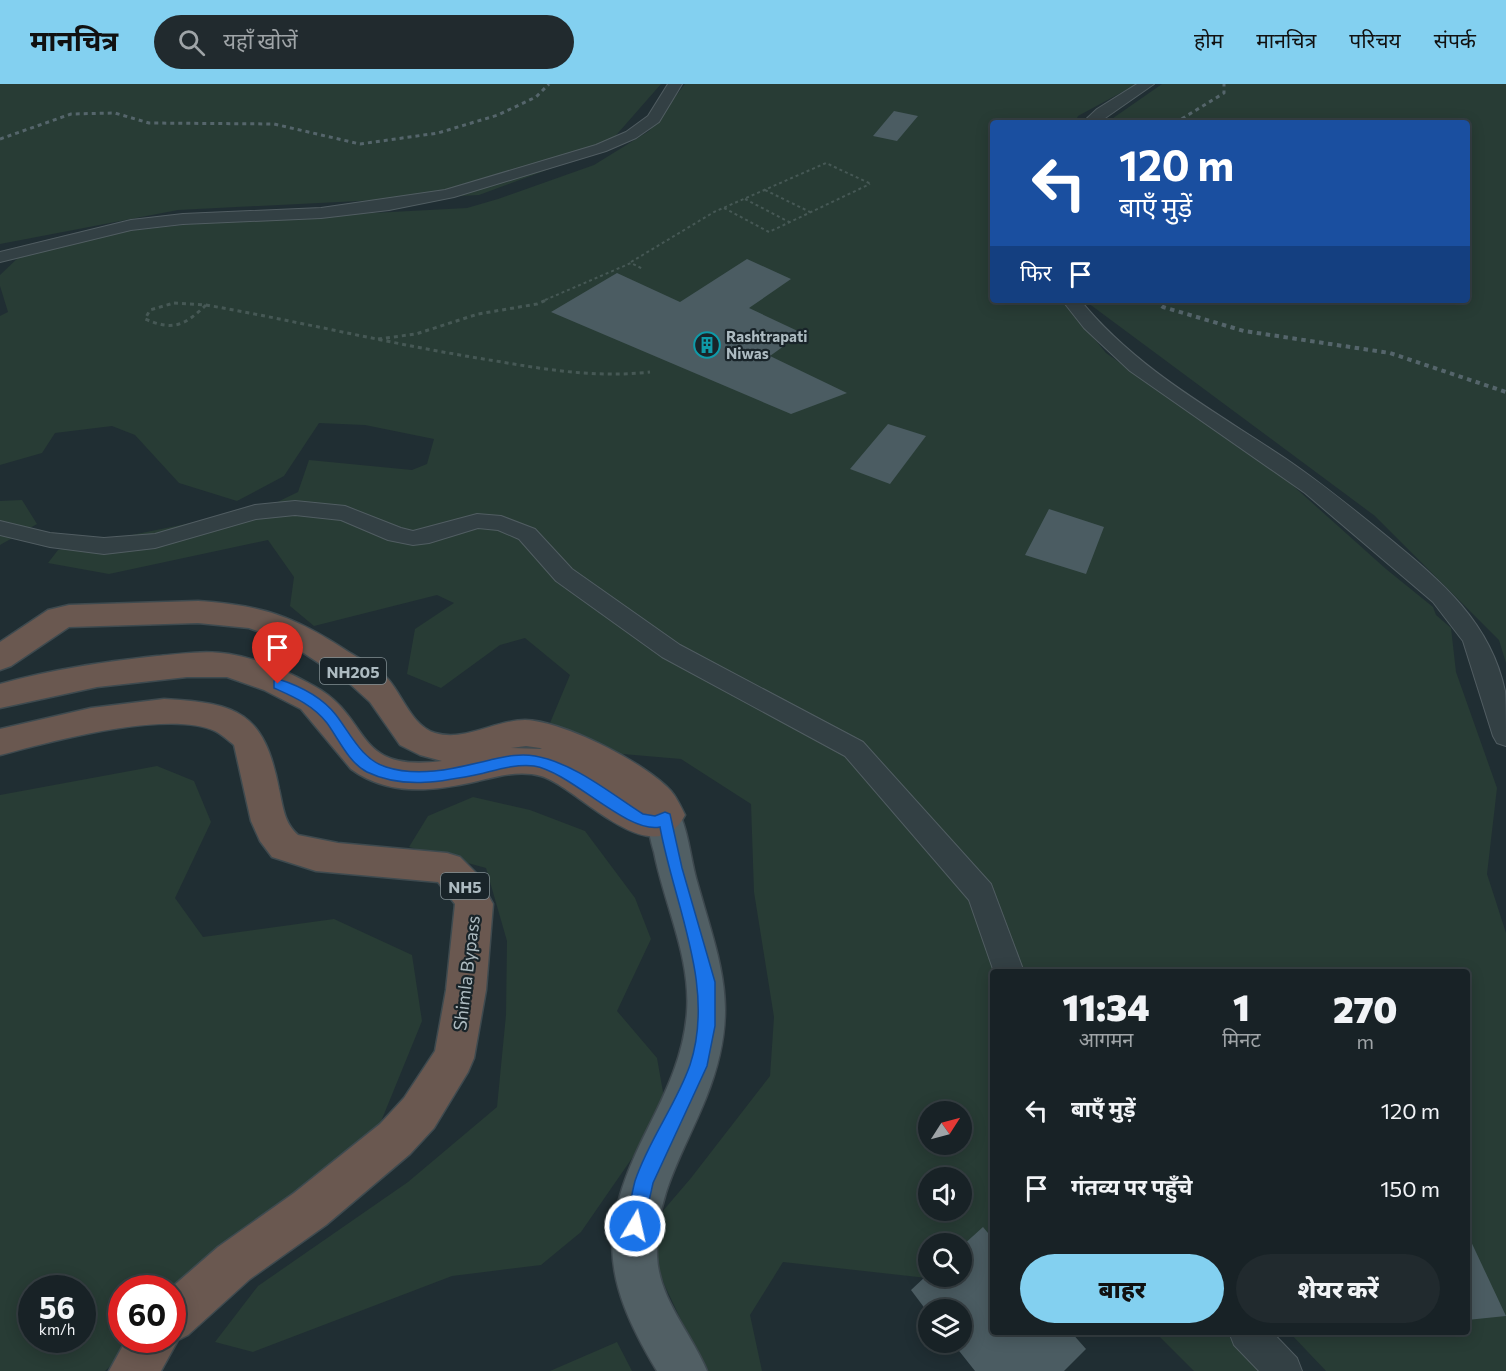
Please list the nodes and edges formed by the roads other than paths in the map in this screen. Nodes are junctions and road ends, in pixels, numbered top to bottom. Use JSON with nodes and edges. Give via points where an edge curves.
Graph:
{"nodes":[{"id":1,"x":675,"y":84,"type":"edge"},
{"id":2,"x":1148,"y":84,"type":"edge"},
{"id":3,"x":1092,"y":120,"type":"edge"},
{"id":4,"x":0,"y":257,"type":"edge"},
{"id":5,"x":1074,"y":303,"type":"edge"},
{"id":6,"x":0,"y":528,"type":"edge"},
{"id":7,"x":0,"y":658,"type":"edge"},
{"id":8,"x":0,"y":696,"type":"edge"},
{"id":9,"x":1506,"y":736,"type":"edge"},
{"id":10,"x":0,"y":742,"type":"edge"},
{"id":11,"x":665,"y":818,"type":"junction"},
{"id":12,"x":1008,"y":969,"type":"edge"},
{"id":13,"x":186,"y":1306,"type":"edge"},
{"id":14,"x":1250,"y":1335,"type":"edge"},
{"id":15,"x":145,"y":1353,"type":"edge"},
{"id":16,"x":133,"y":1371,"type":"edge"},
{"id":17,"x":683,"y":1371,"type":"edge"},
{"id":18,"x":1284,"y":1371,"type":"edge"}],
"edges":[{"from":1,"to":4,"type":"street","via":[[654,119],[631,135],[601,148],[448,194],[321,213],[131,225]]},
{"from":2,"to":3,"type":"street"},
{"from":5,"to":9,"type":"street","via":[[1138,368],[1326,498],[1407,564],[1452,607],[1469,631]]},
{"from":6,"to":12,"type":"street","via":[[50,540],[104,546],[154,541],[255,512],[295,508],[345,513],[412,538],[477,521],[501,523],[527,534],[564,575],[671,651],[854,749],[981,893]]},
{"from":7,"to":11,"type":"highway","number":"NH205","via":[[59,618],[69,616],[230,614],[274,624],[375,685],[408,733],[431,746],[456,748],[512,734],[541,734],[623,772],[658,800],[666,809]]},
{"from":8,"to":11,"type":"highway","number":"NH205","via":[[109,672],[197,664],[238,667],[312,699],[370,767],[384,772],[441,777],[513,760],[534,761],[557,767],[640,819],[656,822]]},
{"from":10,"to":13,"type":"highway","name":"Shimla Bypass","number":"NH5","via":[[103,718],[181,711],[219,718],[246,737],[270,821],[284,845],[325,856],[447,868],[471,893],[474,904],[466,990],[454,1058],[419,1113],[387,1146],[310,1209],[234,1263]]},
{"from":11,"to":17,"type":"main road","via":[[707,982],[706,1026],[698,1066],[644,1182],[634,1242],[644,1301]]},
{"from":14,"to":18,"type":"street"},
{"from":15,"to":16,"type":"highway"}]}
